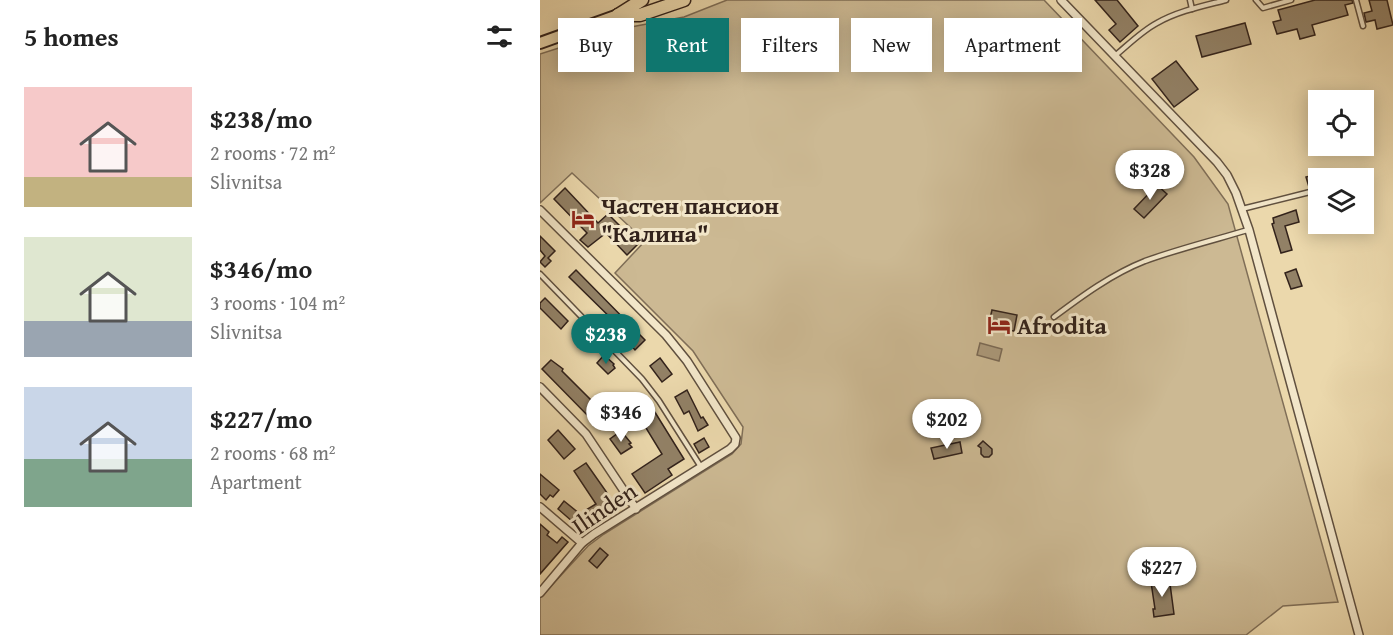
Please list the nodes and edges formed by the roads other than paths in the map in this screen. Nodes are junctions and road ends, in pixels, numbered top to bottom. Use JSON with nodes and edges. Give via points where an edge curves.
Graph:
{"nodes":[{"id":1,"x":643,"y":0,"type":"edge"},
{"id":2,"x":684,"y":0,"type":"edge"},
{"id":3,"x":1061,"y":0,"type":"edge"},
{"id":4,"x":1190,"y":0,"type":"edge"},
{"id":5,"x":1226,"y":0,"type":"edge"},
{"id":6,"x":1256,"y":0,"type":"edge"},
{"id":7,"x":1291,"y":0,"type":"edge"},
{"id":8,"x":1356,"y":0,"type":"edge"},
{"id":9,"x":1192,"y":9,"type":"junction"},
{"id":10,"x":649,"y":12,"type":"junction"},
{"id":11,"x":618,"y":15,"type":"junction"},
{"id":12,"x":1363,"y":26,"type":"dead end"},
{"id":13,"x":540,"y":43,"type":"edge"},
{"id":14,"x":1116,"y":56,"type":"junction"},
{"id":15,"x":1308,"y":192,"type":"edge"},
{"id":16,"x":1242,"y":209,"type":"junction"},
{"id":17,"x":540,"y":210,"type":"edge"},
{"id":18,"x":1248,"y":230,"type":"junction"},
{"id":19,"x":540,"y":274,"type":"edge"},
{"id":20,"x":1054,"y":317,"type":"dead end"},
{"id":21,"x":540,"y":387,"type":"edge"},
{"id":22,"x":701,"y":467,"type":"junction"},
{"id":23,"x":540,"y":507,"type":"edge"},
{"id":24,"x":636,"y":509,"type":"junction"},
{"id":25,"x":582,"y":543,"type":"junction"},
{"id":26,"x":540,"y":593,"type":"edge"},
{"id":27,"x":1359,"y":635,"type":"edge"}],
"edges":[{"from":1,"to":10,"type":"street"},
{"from":1,"to":11,"type":"highway"},
{"from":2,"to":10,"type":"highway"},
{"from":3,"to":14,"type":"street"},
{"from":4,"to":9,"type":"lane"},
{"from":5,"to":9,"type":"lane"},
{"from":6,"to":7,"type":"lane","via":[[1263,8]]},
{"from":8,"to":12,"type":"lane"},
{"from":9,"to":14,"type":"lane","via":[[1159,22]]},
{"from":10,"to":11,"type":"highway"},
{"from":11,"to":13,"type":"main road"},
{"from":14,"to":16,"type":"street","via":[[1227,175]]},
{"from":15,"to":16,"type":"lane"},
{"from":16,"to":18,"type":"street"},
{"from":17,"to":22,"type":"street","name":"Ilinden","via":[[666,335],[734,434],[735,444]]},
{"from":18,"to":20,"type":"lane","via":[[1144,261]]},
{"from":18,"to":27,"type":"street"},
{"from":19,"to":22,"type":"lane","via":[[642,379]]},
{"from":21,"to":24,"type":"street","via":[[586,434]]},
{"from":22,"to":24,"type":"street","name":"Ilinden"},
{"from":23,"to":25,"type":"street"},
{"from":24,"to":25,"type":"street","name":"Ilinden"},
{"from":25,"to":26,"type":"street","name":"Ilinden"}]}
